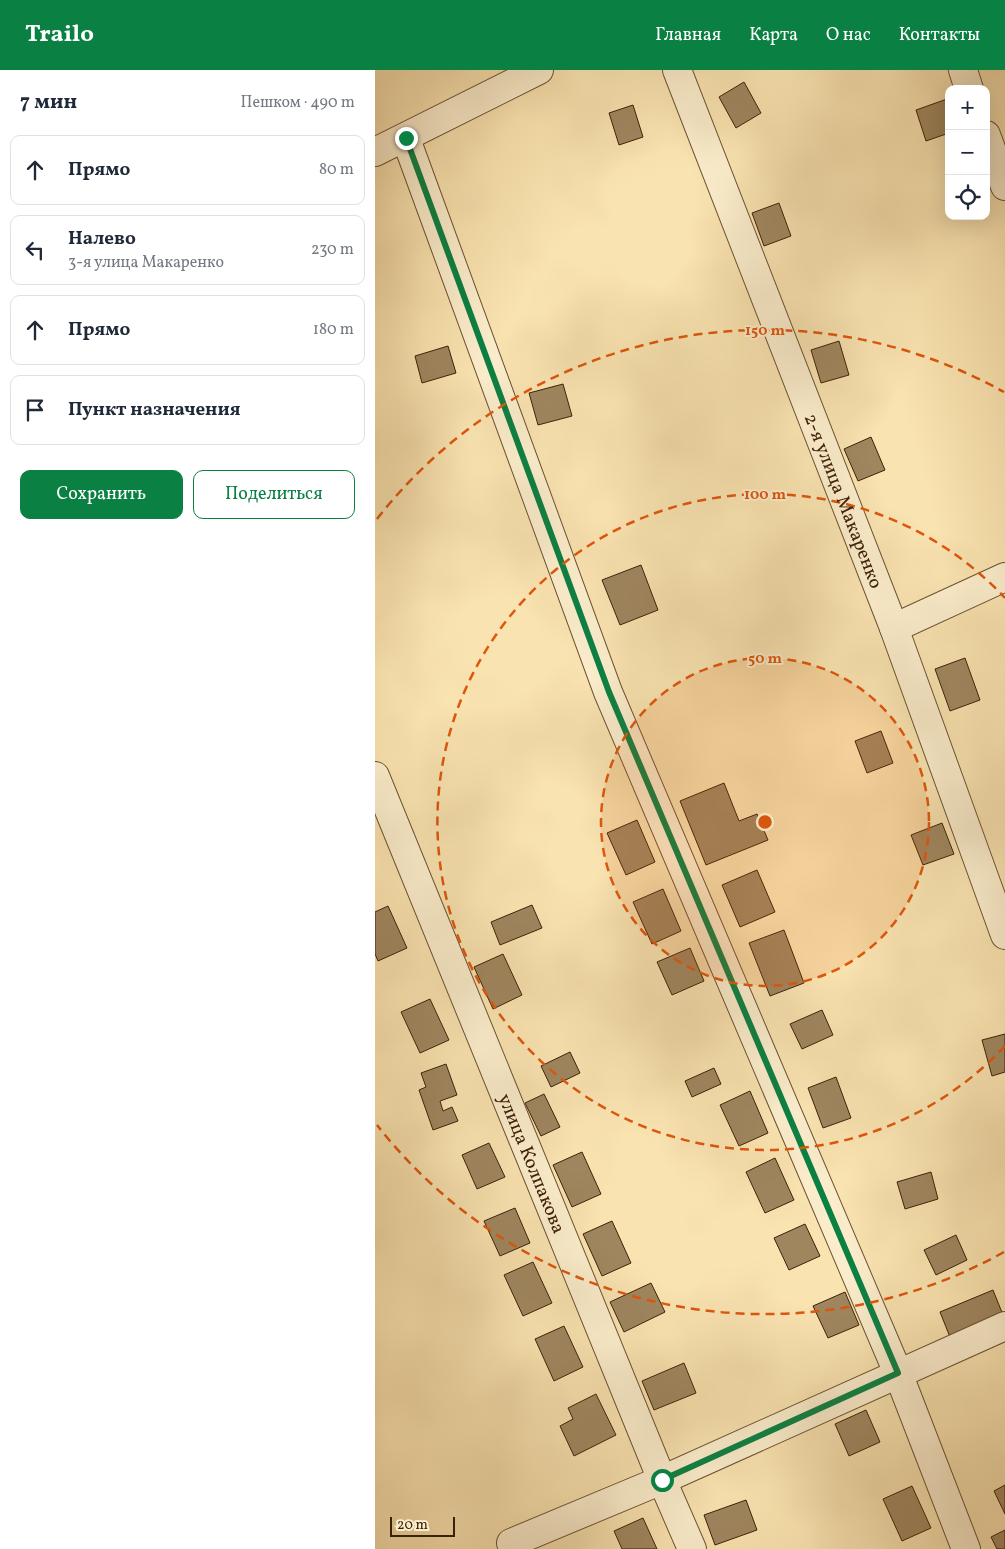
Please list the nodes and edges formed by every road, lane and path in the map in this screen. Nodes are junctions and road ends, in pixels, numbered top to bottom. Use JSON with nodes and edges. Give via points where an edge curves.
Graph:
{"nodes":[{"id":1,"x":539,"y":70,"type":"edge"},
{"id":2,"x":677,"y":70,"type":"edge"},
{"id":3,"x":963,"y":70,"type":"edge"},
{"id":4,"x":968,"y":85,"type":"edge"},
{"id":5,"x":406,"y":138,"type":"junction"},
{"id":6,"x":990,"y":146,"type":"edge"},
{"id":7,"x":375,"y":152,"type":"edge"},
{"id":8,"x":1005,"y":186,"type":"edge"},
{"id":9,"x":1005,"y":577,"type":"edge"},
{"id":10,"x":894,"y":628,"type":"junction"},
{"id":11,"x":375,"y":776,"type":"edge"},
{"id":12,"x":1005,"y":935,"type":"edge"},
{"id":13,"x":1005,"y":1326,"type":"edge"},
{"id":14,"x":898,"y":1373,"type":"junction"},
{"id":15,"x":662,"y":1480,"type":"junction"},
{"id":16,"x":511,"y":1543,"type":"dead end"},
{"id":17,"x":692,"y":1549,"type":"edge"},
{"id":18,"x":966,"y":1549,"type":"edge"}],
"edges":[{"from":1,"to":5,"type":"street"},
{"from":2,"to":10,"type":"street","name":"2-я улица Макаренко"},
{"from":3,"to":4,"type":"street"},
{"from":5,"to":7,"type":"street"},
{"from":5,"to":14,"type":"street","via":[[609,692]]},
{"from":6,"to":8,"type":"street"},
{"from":9,"to":10,"type":"street"},
{"from":10,"to":12,"type":"street","name":"2-я улица Макаренко"},
{"from":11,"to":15,"type":"street","name":"улица Колпакова"},
{"from":13,"to":14,"type":"street"},
{"from":14,"to":15,"type":"street"},
{"from":14,"to":18,"type":"street"},
{"from":15,"to":16,"type":"street"},
{"from":15,"to":17,"type":"street","name":"улица Колпакова"}]}
